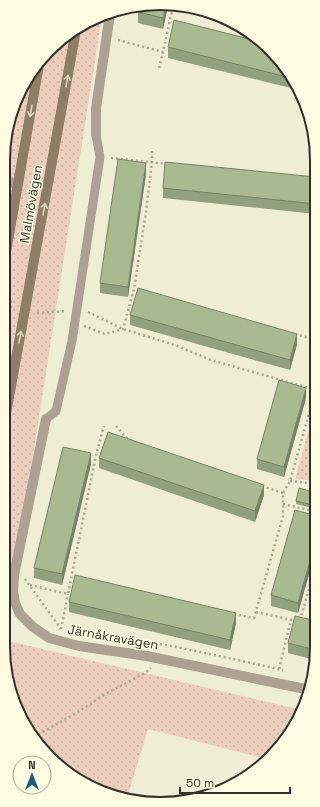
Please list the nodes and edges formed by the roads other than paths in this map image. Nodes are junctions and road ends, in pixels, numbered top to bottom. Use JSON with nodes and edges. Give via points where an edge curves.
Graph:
{"nodes":[{"id":1,"x":109,"y":19,"type":"edge"},
{"id":2,"x":75,"y":37,"type":"edge"},
{"id":3,"x":37,"y":74,"type":"edge"},
{"id":4,"x":96,"y":135,"type":"joint"},
{"id":5,"x":10,"y":183,"type":"edge"},
{"id":6,"x":18,"y":184,"type":"junction"},
{"id":7,"x":10,"y":229,"type":"edge"},
{"id":8,"x":10,"y":392,"type":"edge"},
{"id":9,"x":46,"y":419,"type":"joint"},
{"id":10,"x":304,"y":689,"type":"edge"}],
"edges":[{"from":1,"to":4,"type":"street","via":[[96,108]]},
{"from":8,"to":2,"type":"main road","name":"Malmövägen","one_way":true},
{"from":3,"to":6,"type":"main road","name":"Malmövägen","one_way":true},
{"from":4,"to":9,"type":"lane","via":[[100,157],[72,341],[56,411]]},
{"from":5,"to":6,"type":"street"},
{"from":6,"to":7,"type":"main road","name":"Malmövägen"},
{"from":9,"to":10,"type":"street","name":"Järnåkravägen","via":[[14,575],[13,591],[20,614],[33,627],[50,638],[79,646],[164,659]]}]}
